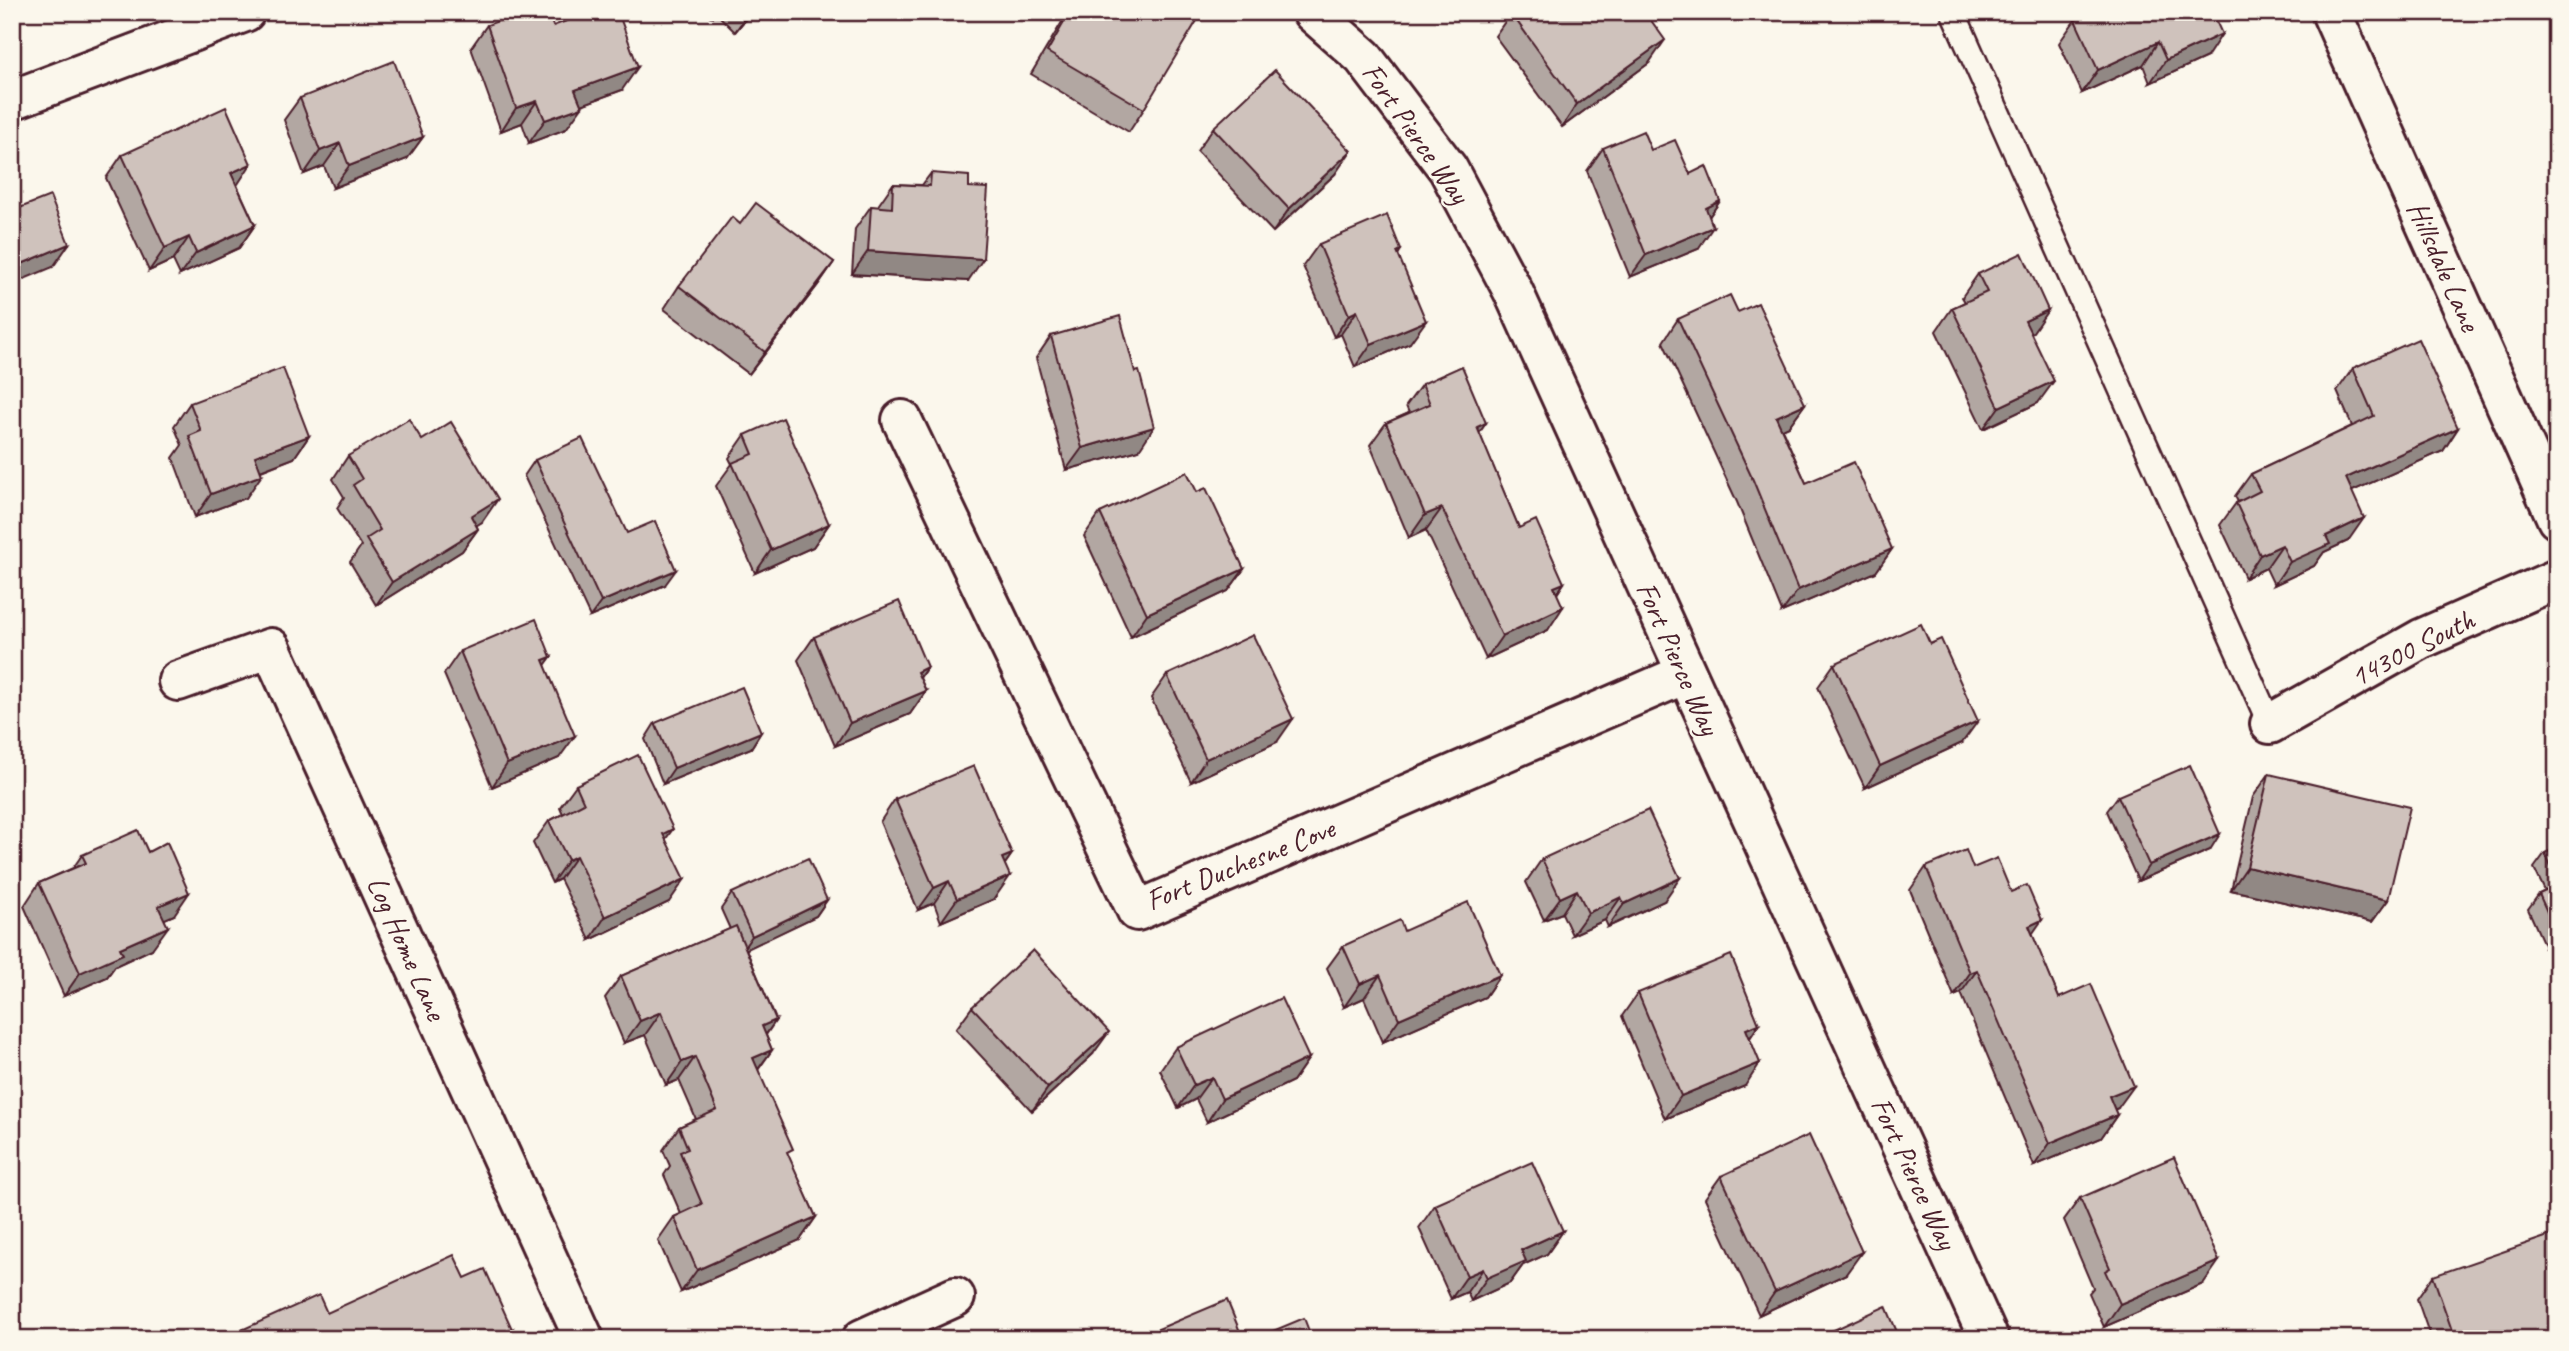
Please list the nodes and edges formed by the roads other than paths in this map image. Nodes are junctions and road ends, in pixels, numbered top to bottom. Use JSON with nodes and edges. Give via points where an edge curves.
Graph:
{"nodes":[{"id":1,"x":245,"y":12,"type":"edge"},
{"id":2,"x":1312,"y":12,"type":"edge"},
{"id":3,"x":1953,"y":12,"type":"edge"},
{"id":4,"x":2331,"y":12,"type":"edge"},
{"id":5,"x":12,"y":100,"type":"edge"},
{"id":6,"x":902,"y":421,"type":"dead end"},
{"id":7,"x":2557,"y":519,"type":"edge"},
{"id":8,"x":2557,"y":579,"type":"edge"},
{"id":9,"x":1685,"y":674,"type":"junction"},
{"id":10,"x":178,"y":681,"type":"dead end"},
{"id":11,"x":2270,"y":724,"type":"joint"},
{"id":12,"x":955,"y":1297,"type":"dead end"},
{"id":13,"x":584,"y":1339,"type":"edge"},
{"id":14,"x":862,"y":1339,"type":"edge"},
{"id":15,"x":1989,"y":1339,"type":"edge"}],
"edges":[{"from":1,"to":5,"type":"street"},
{"from":2,"to":9,"type":"street","name":"Fort Pierce Way","via":[[1363,57],[1448,169],[1513,291]]},
{"from":3,"to":11,"type":"lane"},
{"from":4,"to":7,"type":"street","name":"Hillsdale Lane"},
{"from":6,"to":9,"type":"street","name":"Fort Duchesne Cove","via":[[1137,911]]},
{"from":8,"to":11,"type":"street","name":"14300 South","via":[[2421,639]]},
{"from":9,"to":15,"type":"street","name":"Fort Pierce Way"},
{"from":10,"to":13,"type":"street","name":"Log Home Lane","via":[[271,648]]},
{"from":12,"to":14,"type":"street"}]}
